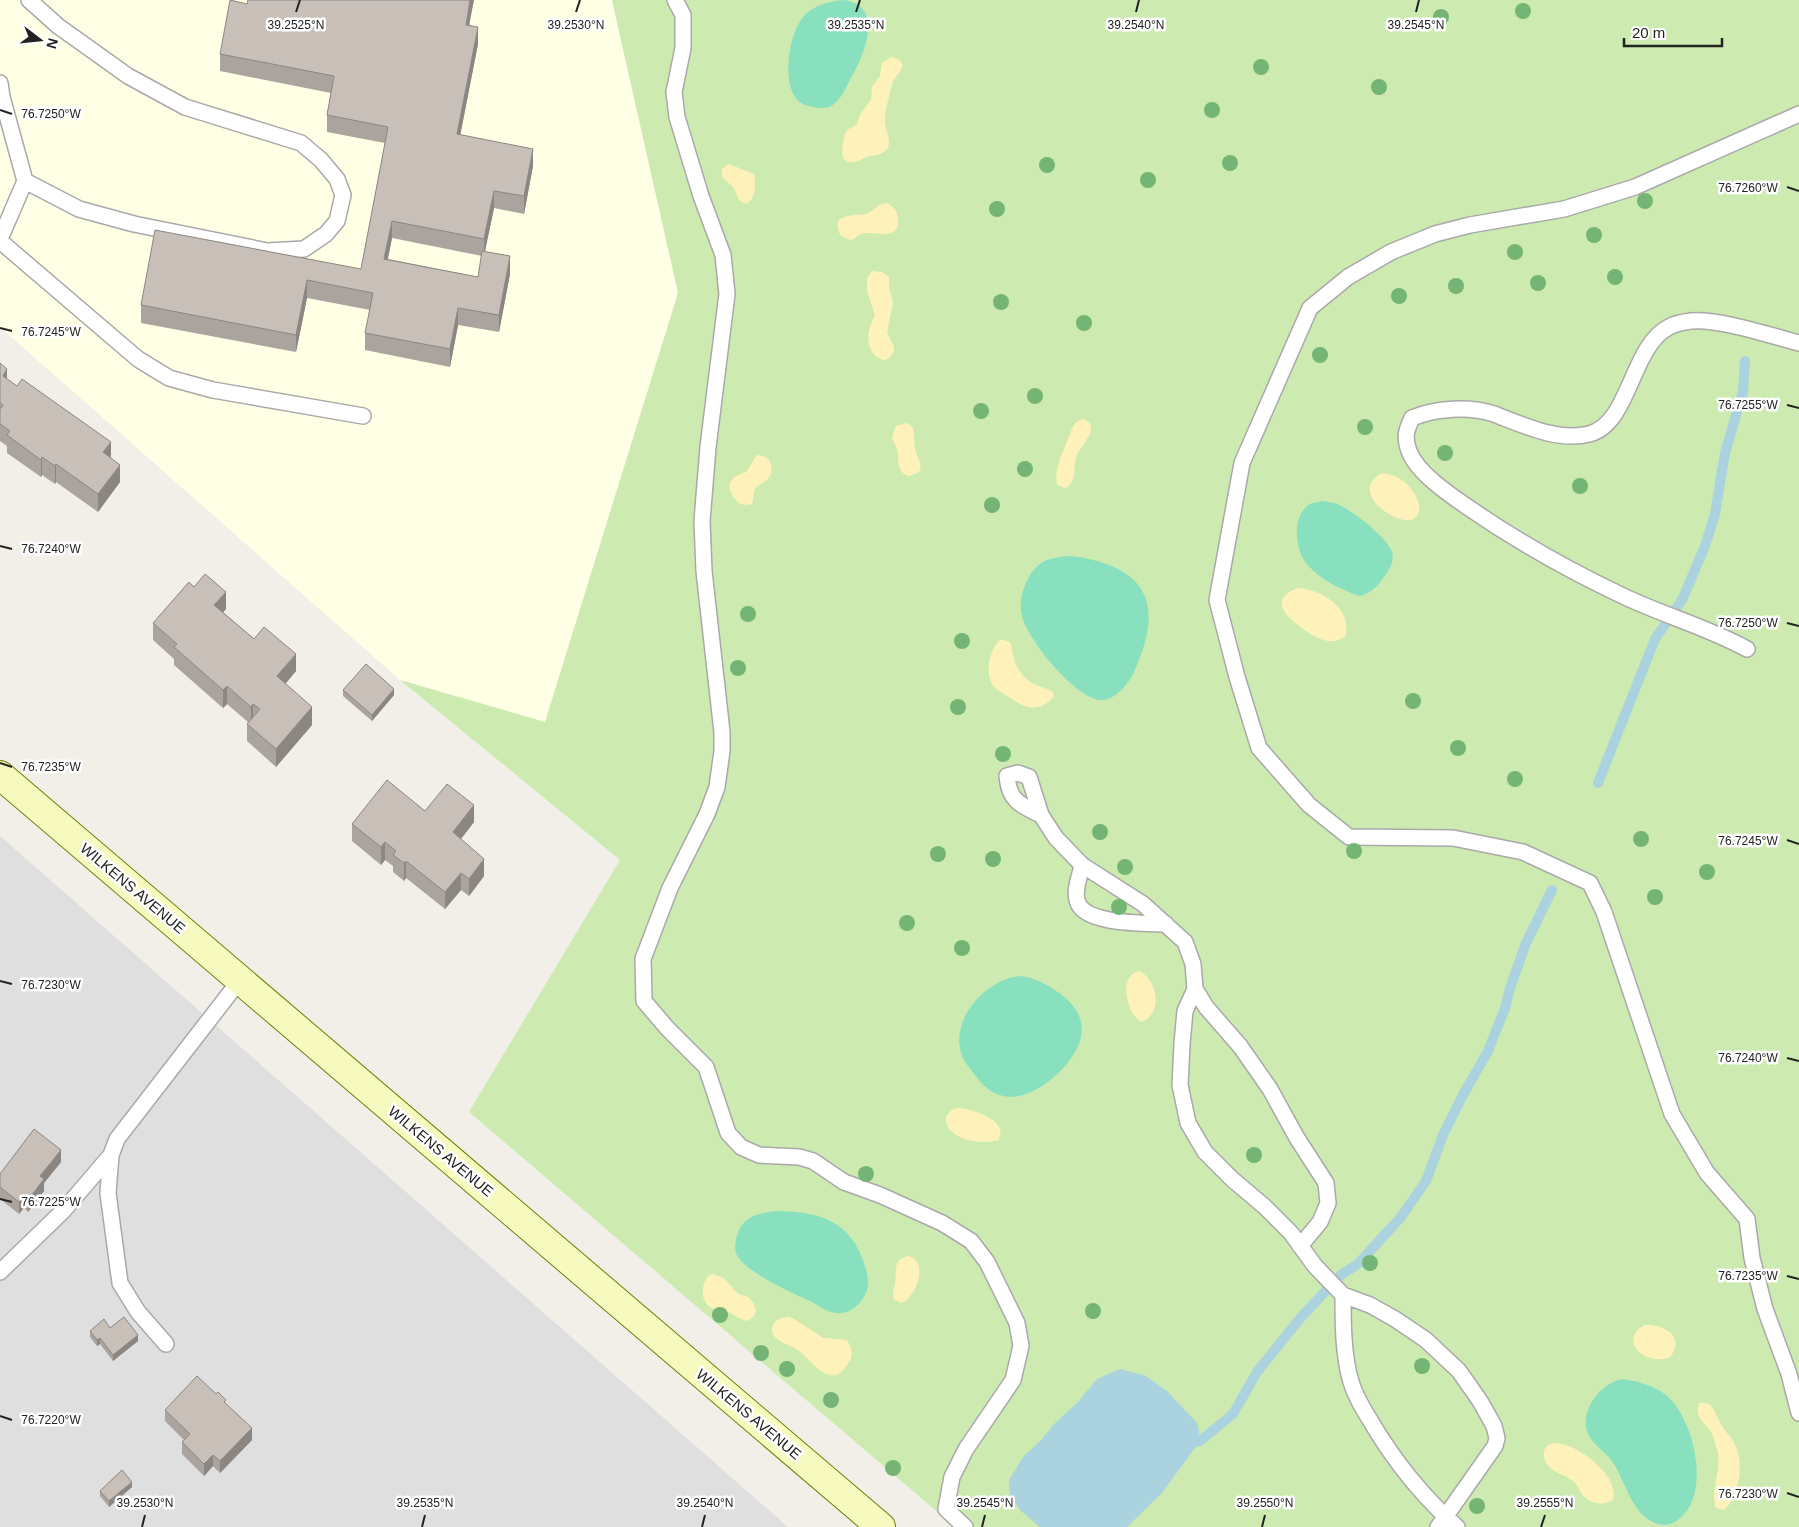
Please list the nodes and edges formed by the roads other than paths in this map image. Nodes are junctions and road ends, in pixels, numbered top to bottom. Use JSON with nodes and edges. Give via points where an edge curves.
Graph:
{"nodes":[{"id":1,"x":29,"y":0,"type":"edge"},
{"id":2,"x":675,"y":0,"type":"edge"},
{"id":3,"x":0,"y":83,"type":"edge"},
{"id":4,"x":1799,"y":114,"type":"edge"},
{"id":5,"x":25,"y":181,"type":"junction"},
{"id":6,"x":0,"y":240,"type":"edge"},
{"id":7,"x":1799,"y":343,"type":"edge"},
{"id":8,"x":363,"y":416,"type":"dead end"},
{"id":9,"x":1747,"y":649,"type":"dead end"},
{"id":10,"x":0,"y":775,"type":"edge"},
{"id":11,"x":1041,"y":815,"type":"dead end"},
{"id":12,"x":1082,"y":866,"type":"junction"},
{"id":13,"x":1166,"y":924,"type":"junction"},
{"id":14,"x":240,"y":980,"type":"junction"},
{"id":15,"x":1195,"y":989,"type":"junction"},
{"id":16,"x":110,"y":1155,"type":"junction"},
{"id":17,"x":1300,"y":1246,"type":"junction"},
{"id":18,"x":0,"y":1272,"type":"edge"},
{"id":19,"x":1343,"y":1295,"type":"junction"},
{"id":20,"x":166,"y":1344,"type":"dead end"},
{"id":21,"x":1799,"y":1413,"type":"edge"},
{"id":22,"x":1441,"y":1522,"type":"edge"},
{"id":23,"x":881,"y":1527,"type":"edge"},
{"id":24,"x":965,"y":1527,"type":"edge"},
{"id":25,"x":1457,"y":1527,"type":"edge"}],
"edges":[{"from":1,"to":5,"type":"lane","via":[[58,26],[128,76],[184,107],[301,143],[337,178],[343,195],[337,221],[326,234],[304,249],[267,251],[134,224],[80,209]]},
{"from":2,"to":24,"type":"lane","via":[[683,15],[684,48],[674,92],[677,117],[722,255],[727,294],[702,521],[722,751],[717,787],[707,814],[670,888],[643,959],[644,1001],[706,1067],[728,1133],[741,1147],[759,1155],[813,1161],[844,1182],[942,1223],[971,1240],[987,1262],[1017,1323],[1021,1346],[1013,1380],[966,1450],[952,1477],[946,1509]]},
{"from":3,"to":5,"type":"lane"},
{"from":4,"to":21,"type":"lane","via":[[1635,187],[1564,209],[1435,234],[1391,252],[1348,276],[1310,308],[1242,463],[1217,600],[1236,677],[1259,748],[1309,805],[1349,838],[1453,838],[1523,852],[1590,883],[1607,921],[1672,1114],[1707,1173],[1747,1219],[1752,1258],[1765,1309],[1789,1374]]},
{"from":5,"to":6,"type":"lane"},
{"from":6,"to":8,"type":"lane","via":[[138,359],[169,378],[212,390]]},
{"from":7,"to":9,"type":"lane","via":[[1692,321],[1668,327],[1652,342],[1609,424],[1590,434],[1560,436],[1492,414],[1457,409],[1427,412],[1412,418],[1405,434],[1410,453],[1422,471],[1443,491],[1528,546],[1622,596]]},
{"from":10,"to":14,"type":"main road","name":"WILKENS AVENUE"},
{"from":11,"to":12,"type":"lane","via":[[1056,838]]},
{"from":12,"to":13,"type":"lane","via":[[1143,904]]},
{"from":12,"to":13,"type":"lane","via":[[1076,901],[1084,912],[1120,921]]},
{"from":13,"to":15,"type":"lane","via":[[1185,942],[1193,964]]},
{"from":14,"to":16,"type":"lane","via":[[117,1139]]},
{"from":14,"to":23,"type":"main road","name":"WILKENS AVENUE"},
{"from":15,"to":17,"type":"lane","via":[[1185,1011],[1182,1044],[1180,1085],[1188,1123],[1205,1152],[1265,1207]]},
{"from":15,"to":17,"type":"lane","via":[[1270,1089],[1326,1184],[1328,1203],[1323,1216]]},
{"from":16,"to":18,"type":"lane","via":[[63,1211]]},
{"from":16,"to":20,"type":"lane","via":[[108,1193],[120,1283],[138,1312]]},
{"from":17,"to":19,"type":"lane"},
{"from":19,"to":22,"type":"lane","via":[[1347,1362],[1352,1383],[1387,1450],[1419,1488]]},
{"from":19,"to":22,"type":"lane","via":[[1370,1305],[1426,1340],[1459,1371],[1494,1426],[1495,1446]]},
{"from":22,"to":25,"type":"lane"}]}
